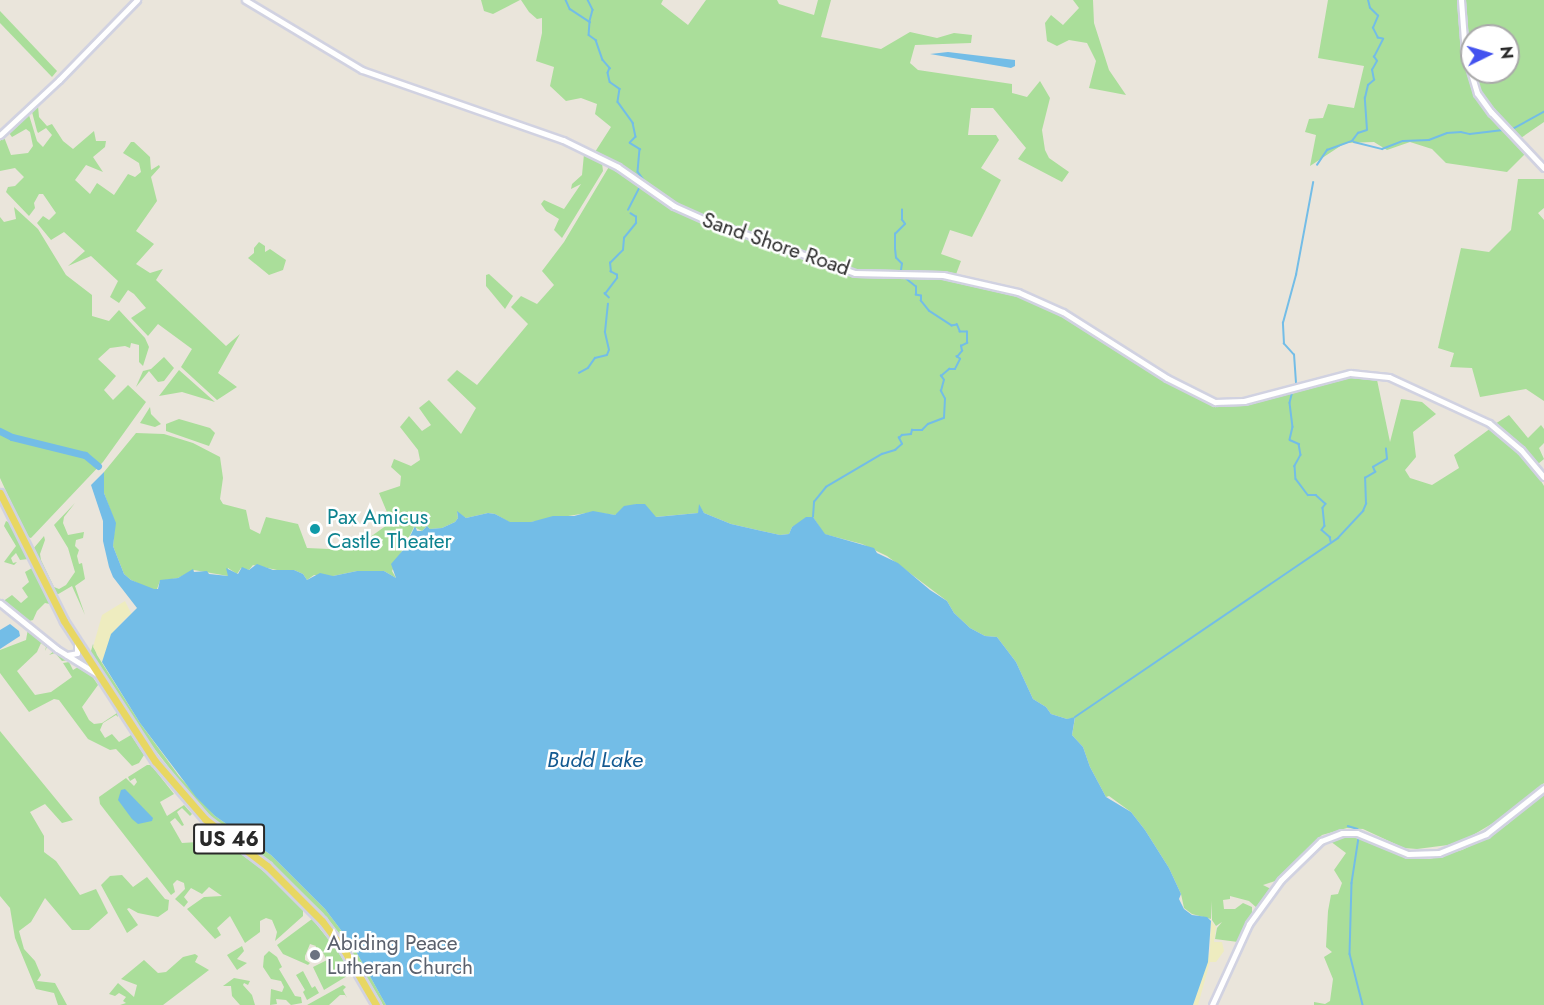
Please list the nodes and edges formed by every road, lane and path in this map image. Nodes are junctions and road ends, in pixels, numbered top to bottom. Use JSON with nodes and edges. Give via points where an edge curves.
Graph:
{"nodes":[{"id":1,"x":137,"y":0,"type":"edge"},
{"id":2,"x":245,"y":0,"type":"edge"},
{"id":3,"x":1461,"y":0,"type":"edge"},
{"id":4,"x":0,"y":135,"type":"edge"},
{"id":5,"x":1544,"y":168,"type":"edge"},
{"id":6,"x":1544,"y":477,"type":"edge"},
{"id":7,"x":0,"y":493,"type":"edge"},
{"id":8,"x":0,"y":603,"type":"edge"},
{"id":9,"x":76,"y":641,"type":"junction"},
{"id":10,"x":66,"y":654,"type":"junction"},
{"id":11,"x":99,"y":675,"type":"junction"},
{"id":12,"x":1544,"y":788,"type":"edge"},
{"id":13,"x":376,"y":1005,"type":"edge"},
{"id":14,"x":1212,"y":1005,"type":"edge"}],
"edges":[{"from":1,"to":4,"type":"street"},
{"from":2,"to":6,"type":"street","name":"Sand Shore Road","via":[[362,70],[563,140],[618,167],[690,214],[849,271],[943,275],[1041,301],[1088,326],[1167,378],[1215,402],[1237,403],[1350,373],[1389,377],[1489,423],[1521,450]]},
{"from":3,"to":5,"type":"street","via":[[1465,53],[1477,93]]},
{"from":7,"to":9,"type":"main road","number":"US 46"},
{"from":8,"to":10,"type":"street"},
{"from":9,"to":10,"type":"street","via":[[76,654]]},
{"from":9,"to":11,"type":"main road","number":"US 46"},
{"from":10,"to":11,"type":"street"},
{"from":11,"to":13,"type":"main road","number":"US 46","via":[[180,792],[211,825],[267,866],[322,921]]},
{"from":12,"to":14,"type":"street","via":[[1486,834],[1439,853],[1408,854],[1359,833],[1342,833],[1321,841],[1281,880],[1249,924]]}]}
